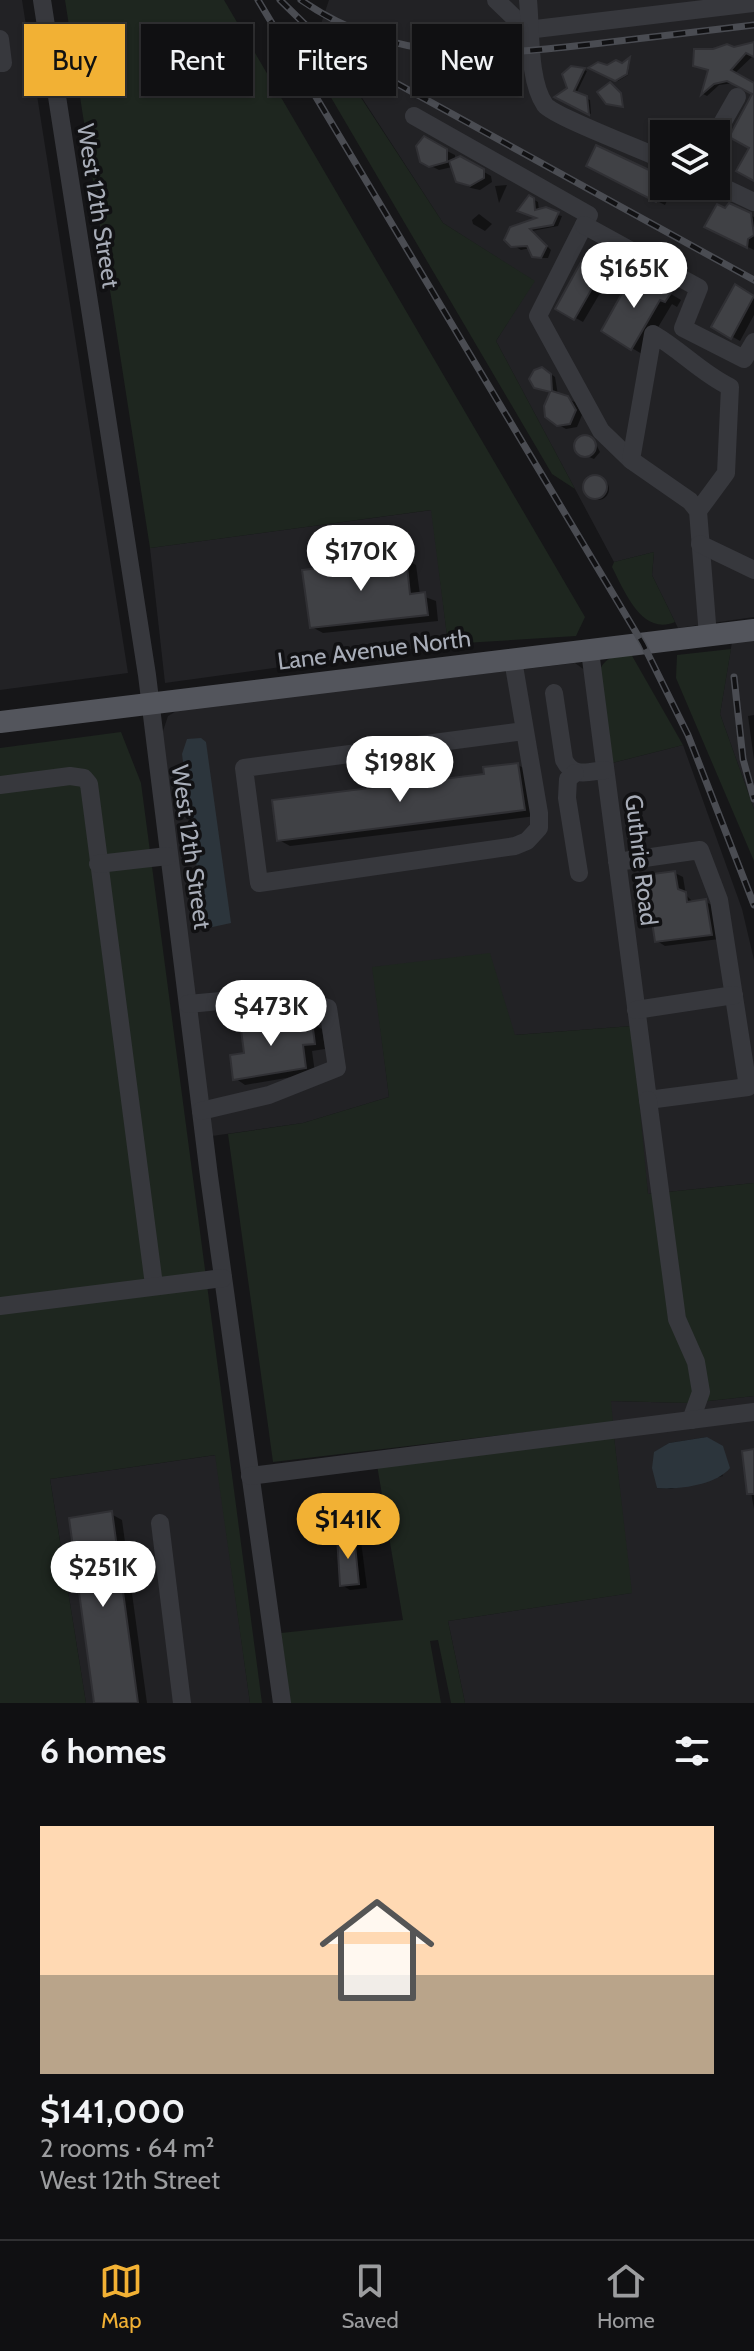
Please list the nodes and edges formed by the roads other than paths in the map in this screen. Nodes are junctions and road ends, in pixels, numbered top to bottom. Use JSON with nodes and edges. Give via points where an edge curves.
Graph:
{"nodes":[{"id":1,"x":42,"y":0,"type":"edge"},
{"id":2,"x":496,"y":0,"type":"edge"},
{"id":3,"x":528,"y":0,"type":"edge"},
{"id":4,"x":754,"y":3,"type":"edge"},
{"id":5,"x":531,"y":29,"type":"junction"},
{"id":6,"x":0,"y":39,"type":"edge"},
{"id":7,"x":0,"y":63,"type":"edge"},
{"id":8,"x":737,"y":97,"type":"dead end"},
{"id":9,"x":414,"y":116,"type":"dead end"},
{"id":10,"x":724,"y":120,"type":"edge"},
{"id":11,"x":650,"y":153,"type":"edge"},
{"id":12,"x":730,"y":191,"type":"edge"},
{"id":13,"x":754,"y":202,"type":"edge"},
{"id":14,"x":584,"y":225,"type":"junction"},
{"id":15,"x":754,"y":342,"type":"edge"},
{"id":16,"x":746,"y":362,"type":"edge"},
{"id":17,"x":631,"y":460,"type":"junction"},
{"id":18,"x":726,"y":473,"type":"junction"},
{"id":19,"x":698,"y":511,"type":"junction"},
{"id":20,"x":700,"y":544,"type":"junction"},
{"id":21,"x":754,"y":570,"type":"edge"},
{"id":22,"x":754,"y":630,"type":"edge"},
{"id":23,"x":708,"y":636,"type":"junction"},
{"id":24,"x":590,"y":651,"type":"junction"},
{"id":25,"x":513,"y":660,"type":"junction"},
{"id":26,"x":554,"y":693,"type":"dead end"},
{"id":27,"x":149,"y":704,"type":"junction"},
{"id":28,"x":0,"y":722,"type":"edge"},
{"id":29,"x":524,"y":731,"type":"junction"},
{"id":30,"x":605,"y":770,"type":"junction"},
{"id":31,"x":575,"y":773,"type":"junction"},
{"id":32,"x":0,"y":785,"type":"edge"},
{"id":33,"x":168,"y":856,"type":"junction"},
{"id":34,"x":617,"y":862,"type":"junction"},
{"id":35,"x":98,"y":864,"type":"junction"},
{"id":36,"x":579,"y":873,"type":"dead end"},
{"id":37,"x":734,"y":995,"type":"junction"},
{"id":38,"x":188,"y":1004,"type":"junction"},
{"id":39,"x":636,"y":1010,"type":"junction"},
{"id":40,"x":648,"y":1100,"type":"junction"},
{"id":41,"x":201,"y":1111,"type":"junction"},
{"id":42,"x":223,"y":1278,"type":"junction"},
{"id":43,"x":154,"y":1285,"type":"junction"},
{"id":44,"x":0,"y":1306,"type":"edge"},
{"id":45,"x":754,"y":1412,"type":"edge"},
{"id":46,"x":691,"y":1420,"type":"junction"},
{"id":47,"x":250,"y":1476,"type":"junction"},
{"id":48,"x":160,"y":1523,"type":"dead end"},
{"id":49,"x":182,"y":1703,"type":"edge"},
{"id":50,"x":282,"y":1703,"type":"edge"}],
"edges":[{"from":1,"to":27,"type":"street","name":"West 12th Street","via":[[120,485]]},
{"from":2,"to":5,"type":"street"},
{"from":3,"to":5,"type":"street"},
{"from":4,"to":5,"type":"street"},
{"from":5,"to":11,"type":"street","via":[[531,52],[545,105],[565,119]]},
{"from":6,"to":7,"type":"street"},
{"from":8,"to":10,"type":"street"},
{"from":9,"to":14,"type":"street","via":[[589,215]]},
{"from":12,"to":13,"type":"street"},
{"from":14,"to":16,"type":"street","via":[[699,288],[683,328]]},
{"from":14,"to":17,"type":"street","via":[[538,316],[601,431]]},
{"from":15,"to":16,"type":"street"},
{"from":16,"to":18,"type":"street","via":[[735,467]]},
{"from":17,"to":18,"type":"street","via":[[653,334],[730,387]]},
{"from":17,"to":19,"type":"street"},
{"from":18,"to":19,"type":"street"},
{"from":19,"to":20,"type":"street"},
{"from":20,"to":21,"type":"street"},
{"from":20,"to":23,"type":"street"},
{"from":22,"to":23,"type":"main road","name":"Lane Avenue North"},
{"from":23,"to":24,"type":"main road","name":"Lane Avenue North"},
{"from":24,"to":25,"type":"main road","name":"Lane Avenue North"},
{"from":24,"to":30,"type":"street","name":"Guthrie Road"},
{"from":25,"to":27,"type":"main road","name":"Lane Avenue North"},
{"from":25,"to":29,"type":"street"},
{"from":26,"to":31,"type":"street","via":[[564,760]]},
{"from":27,"to":28,"type":"main road","name":"Lane Avenue North"},
{"from":27,"to":33,"type":"street","name":"West 12th Street"},
{"from":29,"to":29,"type":"street","via":[[539,813],[539,828],[527,841],[259,883],[244,768]]},
{"from":30,"to":31,"type":"street"},
{"from":30,"to":34,"type":"street","name":"Guthrie Road"},
{"from":31,"to":36,"type":"street","via":[[568,779],[567,798]]},
{"from":32,"to":35,"type":"street","via":[[84,778]]},
{"from":33,"to":35,"type":"street"},
{"from":33,"to":38,"type":"street","name":"West 12th Street"},
{"from":34,"to":37,"type":"street","via":[[700,850],[719,900]]},
{"from":34,"to":39,"type":"street","name":"Guthrie Road"},
{"from":35,"to":43,"type":"street"},
{"from":37,"to":39,"type":"street"},
{"from":37,"to":40,"type":"street","via":[[748,1087]]},
{"from":38,"to":41,"type":"street","name":"West 12th Street"},
{"from":38,"to":41,"type":"street","via":[[286,995],[328,1008],[337,1068],[269,1095]]},
{"from":39,"to":40,"type":"street","name":"Guthrie Road"},
{"from":40,"to":46,"type":"street","name":"Guthrie Road","via":[[677,1319],[696,1362],[701,1392]]},
{"from":41,"to":42,"type":"street","name":"West 12th Street"},
{"from":42,"to":43,"type":"street"},
{"from":42,"to":47,"type":"street","name":"West 12th Street"},
{"from":43,"to":44,"type":"street"},
{"from":45,"to":46,"type":"street"},
{"from":46,"to":47,"type":"street"},
{"from":47,"to":50,"type":"street","name":"West 12th Street"},
{"from":48,"to":49,"type":"street"}]}
